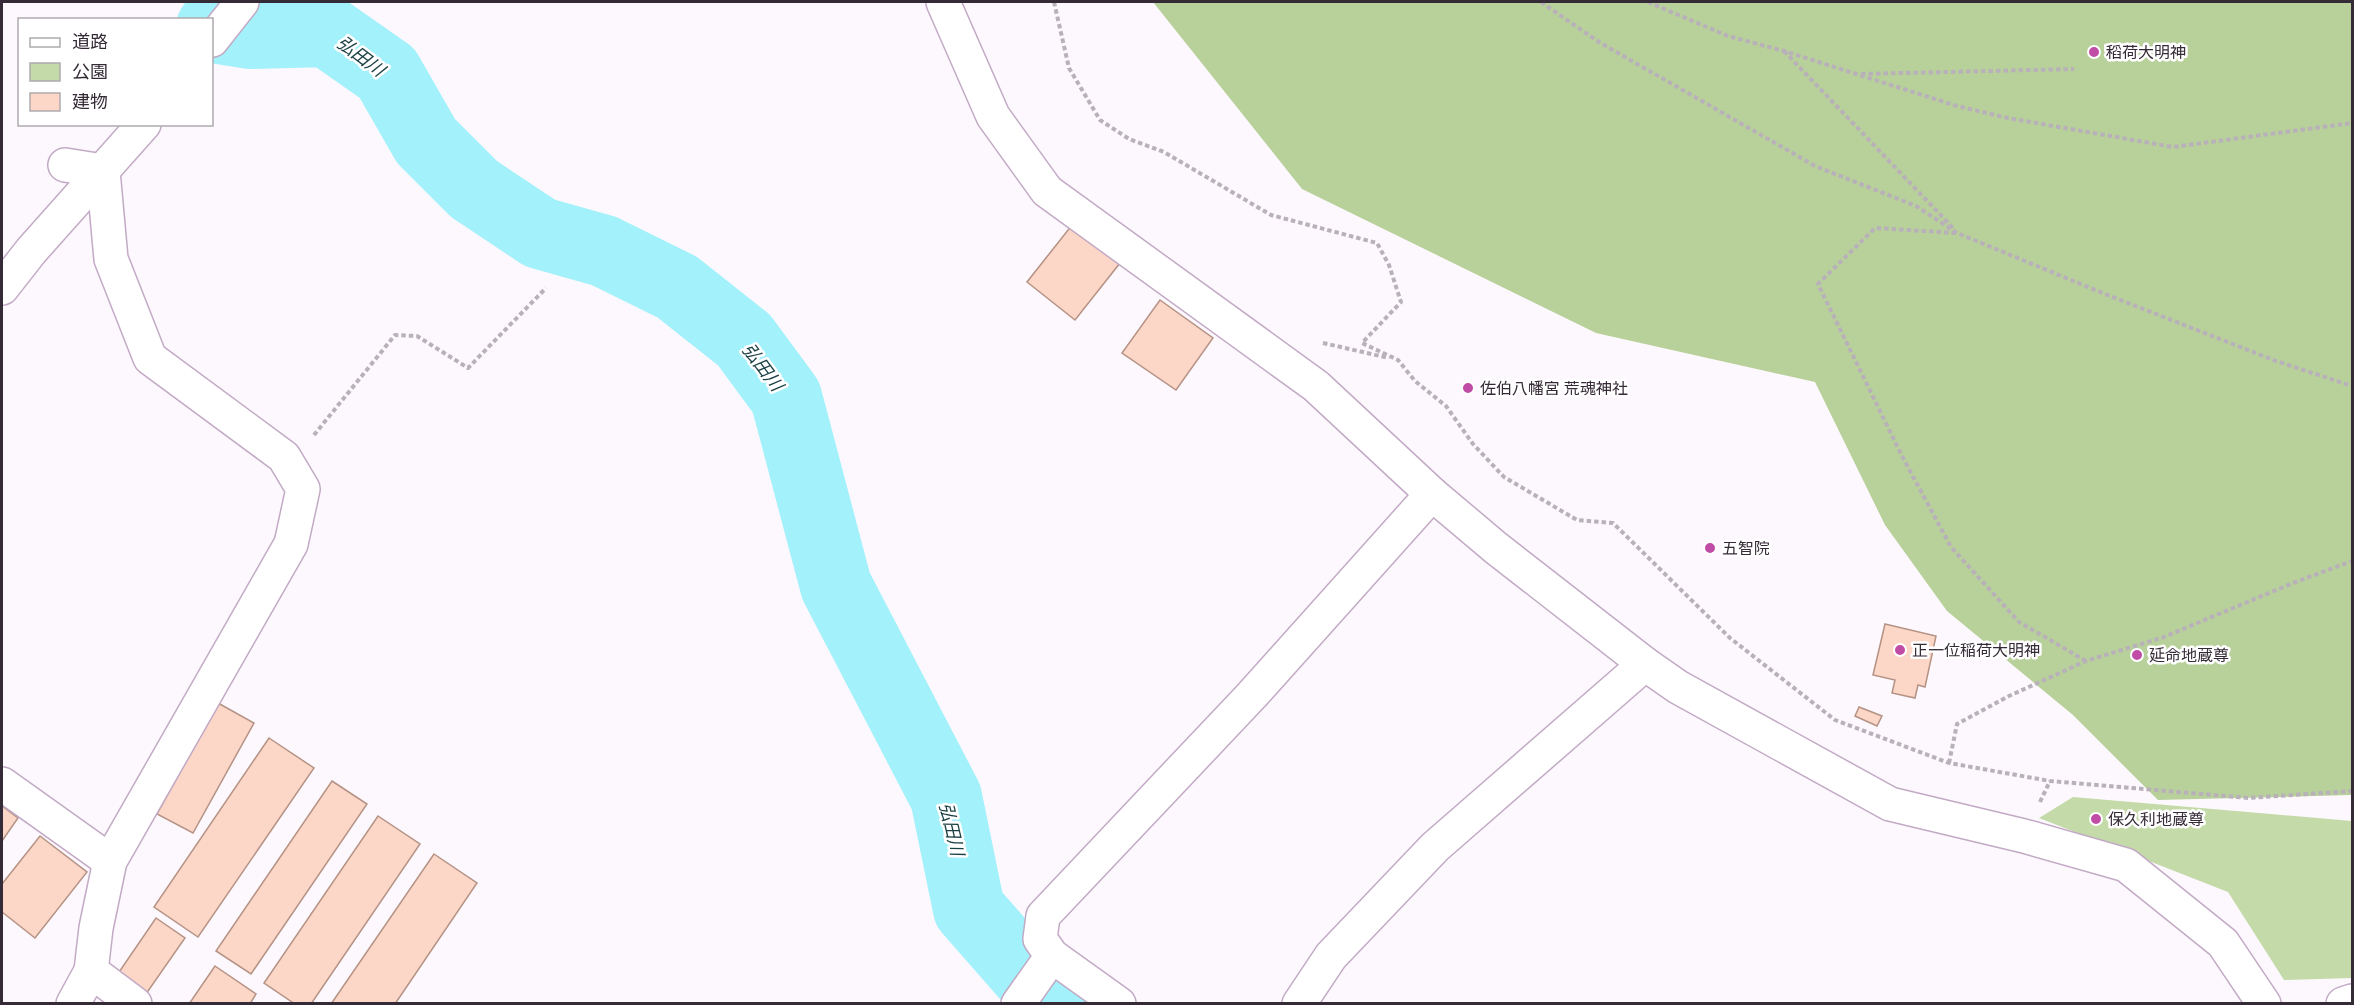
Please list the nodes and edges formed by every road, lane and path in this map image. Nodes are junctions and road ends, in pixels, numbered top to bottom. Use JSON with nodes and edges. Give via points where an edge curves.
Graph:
{"nodes":[{"id":1,"x":242,"y":2,"type":"edge"},
{"id":2,"x":943,"y":2,"type":"edge"},
{"id":3,"x":1054,"y":2,"type":"edge"},
{"id":4,"x":1541,"y":2,"type":"edge"},
{"id":5,"x":1648,"y":2,"type":"edge"},
{"id":6,"x":213,"y":39,"type":"edge"},
{"id":7,"x":1784,"y":51,"type":"junction"},
{"id":8,"x":2074,"y":69,"type":"dead end"},
{"id":9,"x":1857,"y":74,"type":"junction"},
{"id":10,"x":2352,"y":123,"type":"edge"},
{"id":11,"x":142,"y":126,"type":"edge"},
{"id":12,"x":65,"y":165,"type":"dead end"},
{"id":13,"x":103,"y":171,"type":"junction"},
{"id":14,"x":1958,"y":233,"type":"junction"},
{"id":15,"x":2,"y":288,"type":"edge"},
{"id":16,"x":546,"y":288,"type":"dead end"},
{"id":17,"x":2352,"y":386,"type":"edge"},
{"id":18,"x":289,"y":466,"type":"junction"},
{"id":19,"x":1432,"y":494,"type":"junction"},
{"id":20,"x":2352,"y":561,"type":"edge"},
{"id":21,"x":2086,"y":661,"type":"junction"},
{"id":22,"x":1645,"y":664,"type":"junction"},
{"id":23,"x":1949,"y":762,"type":"junction"},
{"id":24,"x":2,"y":784,"type":"edge"},
{"id":25,"x":2352,"y":791,"type":"edge"},
{"id":26,"x":110,"y":861,"type":"junction"},
{"id":27,"x":1052,"y":956,"type":"junction"},
{"id":28,"x":91,"y":971,"type":"junction"},
{"id":29,"x":2352,"y":1001,"type":"edge"},
{"id":30,"x":73,"y":1004,"type":"edge"},
{"id":31,"x":135,"y":1004,"type":"edge"},
{"id":32,"x":1018,"y":1004,"type":"edge"},
{"id":33,"x":1119,"y":1004,"type":"edge"},
{"id":34,"x":1299,"y":1004,"type":"edge"},
{"id":35,"x":2264,"y":1004,"type":"edge"},
{"id":36,"x":2343,"y":1004,"type":"edge"}],
"edges":[{"from":1,"to":6,"type":"street"},
{"from":2,"to":19,"type":"street","via":[[993,116],[1047,191],[1316,386]]},
{"from":3,"to":23,"type":"path","via":[[1069,68],[1100,120],[1271,215],[1377,243],[1401,302],[1362,343],[1398,360],[1415,381],[1446,406],[1503,477],[1577,520],[1613,523],[1730,638],[1835,720]]},
{"from":4,"to":14,"type":"path","via":[[1599,42],[1815,166],[1916,206]]},
{"from":5,"to":7,"type":"path","via":[[1728,36]]},
{"from":7,"to":9,"type":"path"},
{"from":7,"to":14,"type":"path"},
{"from":8,"to":9,"type":"path"},
{"from":9,"to":10,"type":"path","via":[[2008,118],[2173,147]]},
{"from":11,"to":13,"type":"street"},
{"from":12,"to":13,"type":"street"},
{"from":13,"to":15,"type":"street"},
{"from":13,"to":18,"type":"street","via":[[111,259],[150,358],[284,457]]},
{"from":14,"to":17,"type":"path","via":[[2276,361]]},
{"from":14,"to":21,"type":"path","via":[[1875,228],[1818,284],[1951,547],[2019,622]]},
{"from":16,"to":18,"type":"path","via":[[468,368],[417,336],[395,335]]},
{"from":18,"to":26,"type":"street","via":[[303,489],[291,544]]},
{"from":19,"to":22,"type":"street"},
{"from":19,"to":27,"type":"street","via":[[1252,695],[1043,916],[1040,939]]},
{"from":20,"to":21,"type":"path","via":[[2164,637]]},
{"from":21,"to":23,"type":"path","via":[[1957,724]]},
{"from":22,"to":34,"type":"street","via":[[1435,847],[1331,956]]},
{"from":22,"to":35,"type":"street","via":[[1678,687],[1890,804],[2126,865],[2223,943]]},
{"from":23,"to":25,"type":"path","via":[[2050,781],[2249,798]]},
{"from":24,"to":26,"type":"street"},
{"from":26,"to":28,"type":"street"},
{"from":27,"to":32,"type":"street"},
{"from":27,"to":33,"type":"street"},
{"from":28,"to":30,"type":"street"},
{"from":28,"to":31,"type":"street"},
{"from":29,"to":36,"type":"street"}]}
